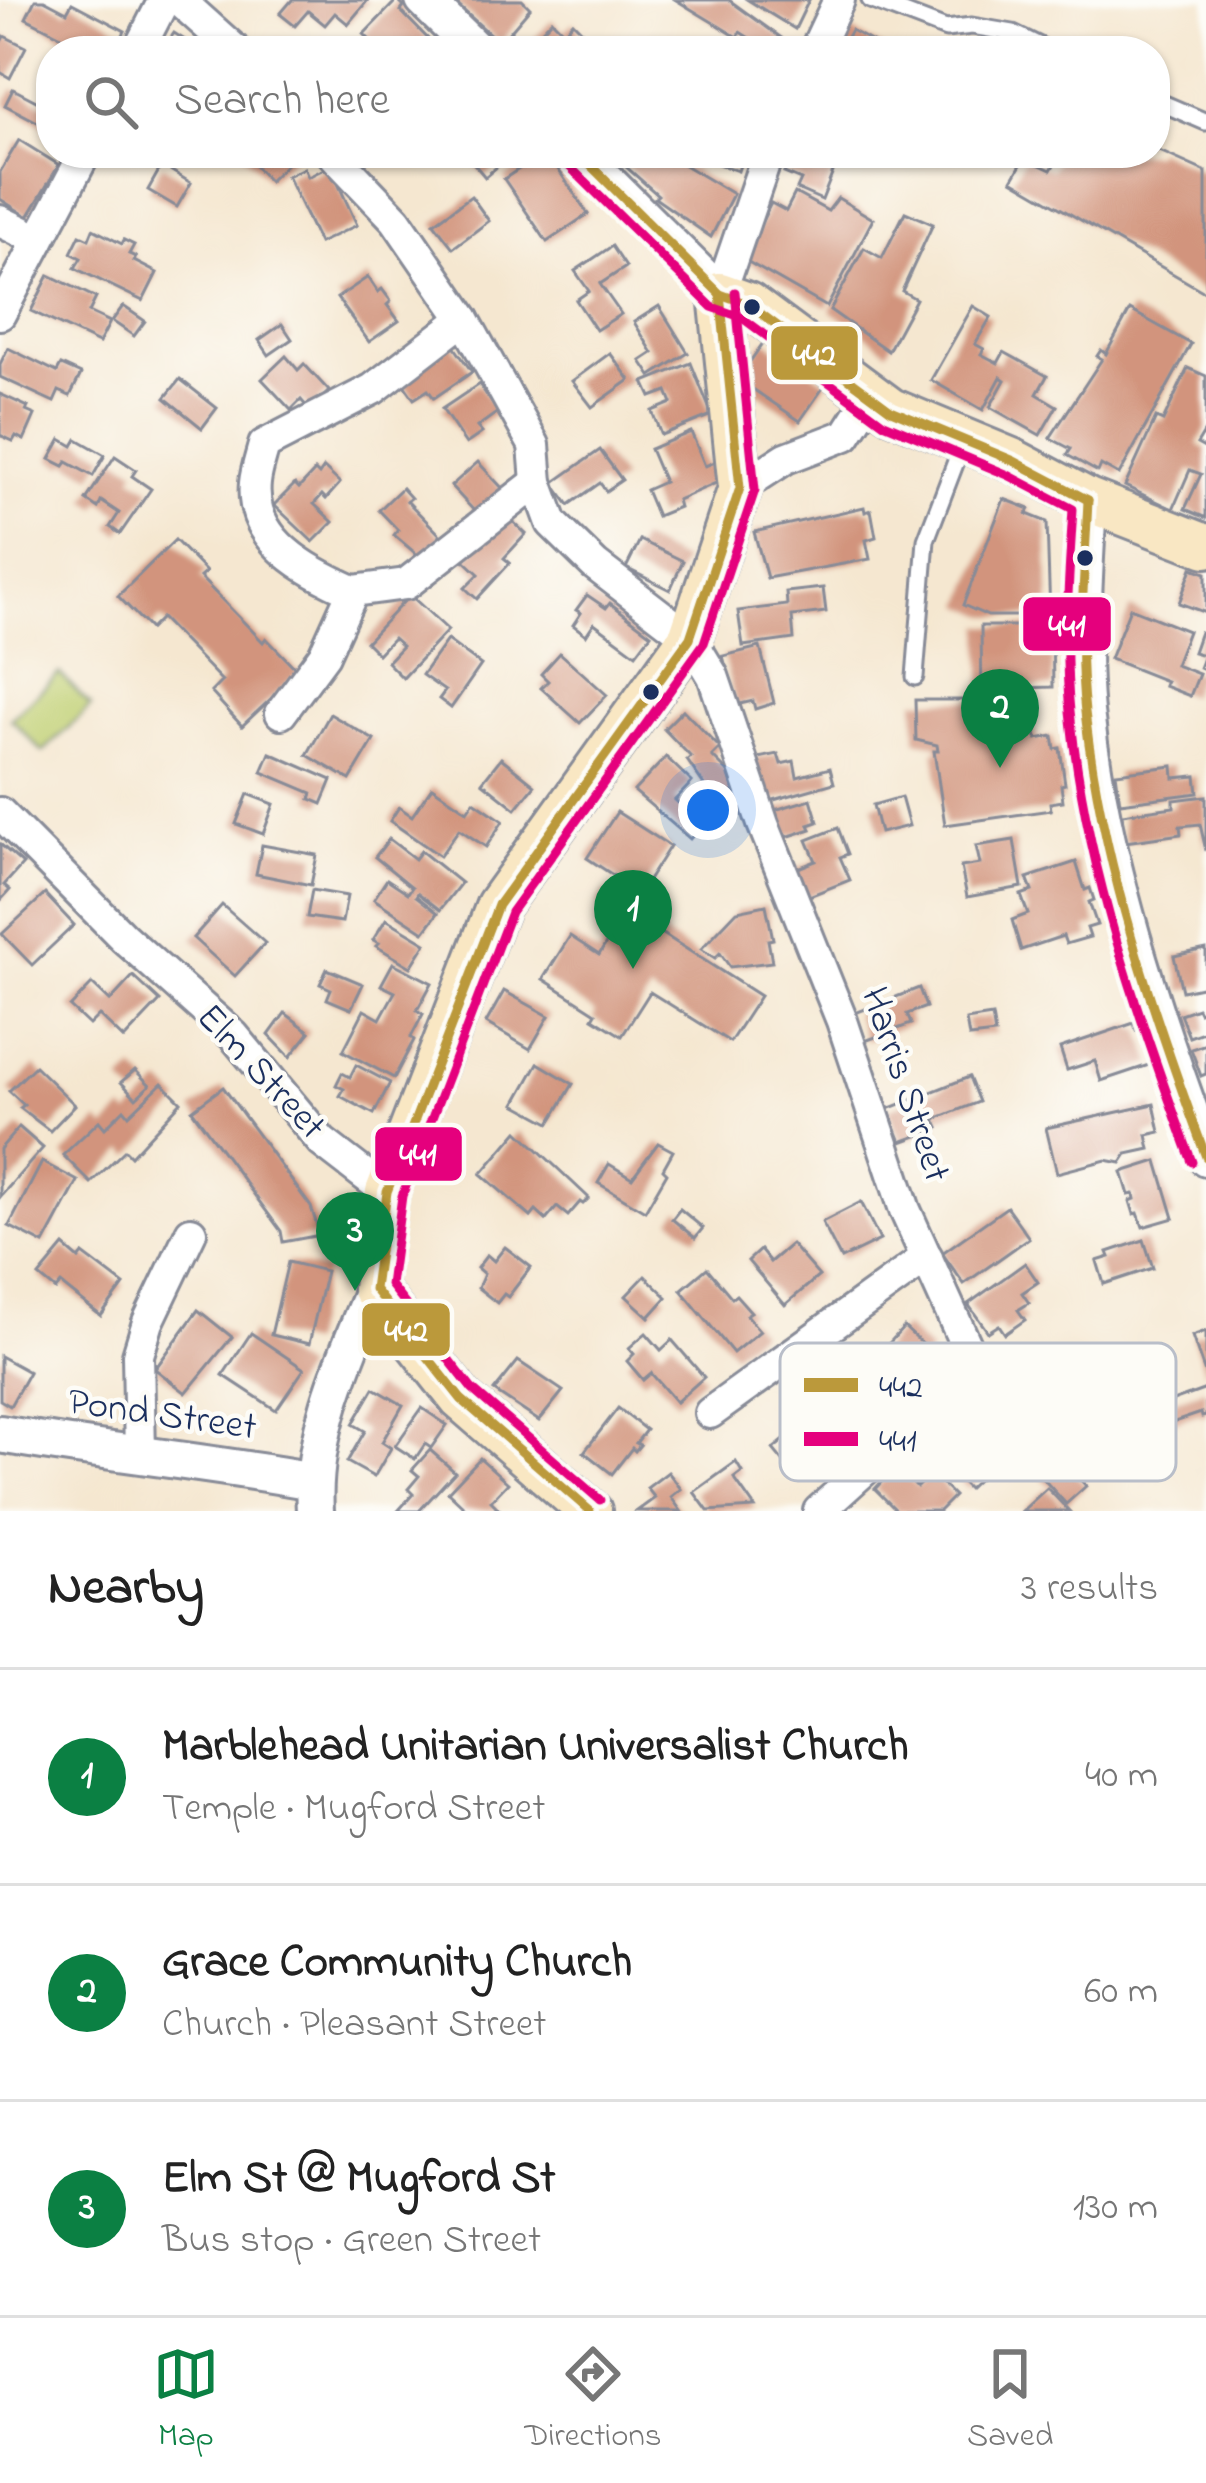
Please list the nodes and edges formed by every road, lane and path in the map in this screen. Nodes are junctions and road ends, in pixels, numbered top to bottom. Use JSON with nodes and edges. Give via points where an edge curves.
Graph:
{"nodes":[{"id":1,"x":164,"y":0,"type":"edge"},
{"id":2,"x":179,"y":0,"type":"edge"},
{"id":3,"x":424,"y":0,"type":"edge"},
{"id":4,"x":838,"y":0,"type":"edge"},
{"id":5,"x":870,"y":0,"type":"edge"},
{"id":6,"x":146,"y":36,"type":"edge"},
{"id":7,"x":219,"y":36,"type":"edge"},
{"id":8,"x":461,"y":36,"type":"edge"},
{"id":9,"x":822,"y":36,"type":"edge"},
{"id":10,"x":1019,"y":36,"type":"edge"},
{"id":11,"x":1170,"y":106,"type":"edge"},
{"id":12,"x":1206,"y":122,"type":"edge"},
{"id":13,"x":77,"y":168,"type":"edge"},
{"id":14,"x":346,"y":168,"type":"edge"},
{"id":15,"x":593,"y":168,"type":"edge"},
{"id":16,"x":763,"y":168,"type":"edge"},
{"id":17,"x":0,"y":220,"type":"edge"},
{"id":18,"x":39,"y":240,"type":"junction"},
{"id":19,"x":720,"y":294,"type":"junction"},
{"id":20,"x":0,"y":314,"type":"edge"},
{"id":21,"x":464,"y":319,"type":"junction"},
{"id":22,"x":871,"y":396,"type":"junction"},
{"id":23,"x":732,"y":415,"type":"junction"},
{"id":24,"x":964,"y":440,"type":"junction"},
{"id":25,"x":786,"y":458,"type":"junction"},
{"id":26,"x":537,"y":482,"type":"junction"},
{"id":27,"x":740,"y":488,"type":"junction"},
{"id":28,"x":1088,"y":500,"type":"junction"},
{"id":29,"x":1206,"y":546,"type":"edge"},
{"id":30,"x":353,"y":591,"type":"junction"},
{"id":31,"x":690,"y":638,"type":"junction"},
{"id":32,"x":915,"y":676,"type":"dead end"},
{"id":33,"x":281,"y":712,"type":"dead end"},
{"id":34,"x":0,"y":813,"type":"edge"},
{"id":35,"x":1206,"y":1157,"type":"edge"},
{"id":36,"x":387,"y":1192,"type":"junction"},
{"id":37,"x":190,"y":1232,"type":"dead end"},
{"id":38,"x":927,"y":1257,"type":"junction"},
{"id":39,"x":374,"y":1288,"type":"junction"},
{"id":40,"x":807,"y":1343,"type":"edge"},
{"id":41,"x":965,"y":1343,"type":"edge"},
{"id":42,"x":780,"y":1363,"type":"edge"},
{"id":43,"x":710,"y":1413,"type":"dead end"},
{"id":44,"x":0,"y":1434,"type":"edge"},
{"id":45,"x":140,"y":1454,"type":"junction"},
{"id":46,"x":852,"y":1481,"type":"edge"},
{"id":47,"x":314,"y":1496,"type":"edge"},
{"id":48,"x":590,"y":1511,"type":"edge"},
{"id":49,"x":819,"y":1511,"type":"edge"}],
"edges":[{"from":1,"to":6,"type":"street"},
{"from":2,"to":7,"type":"street"},
{"from":3,"to":8,"type":"street"},
{"from":4,"to":9,"type":"street"},
{"from":5,"to":10,"type":"lane","via":[[946,29]]},
{"from":11,"to":12,"type":"lane"},
{"from":13,"to":18,"type":"street"},
{"from":14,"to":21,"type":"street","via":[[396,220]]},
{"from":15,"to":19,"type":"street"},
{"from":16,"to":19,"type":"street"},
{"from":17,"to":18,"type":"street"},
{"from":18,"to":20,"type":"street"},
{"from":19,"to":22,"type":"main road","via":[[748,304]]},
{"from":19,"to":23,"type":"main road"},
{"from":21,"to":26,"type":"street","via":[[534,445]]},
{"from":21,"to":30,"type":"street","via":[[373,389],[264,445],[254,488],[263,529],[308,572]]},
{"from":22,"to":24,"type":"main road"},
{"from":22,"to":25,"type":"street","via":[[847,435]]},
{"from":23,"to":25,"type":"street"},
{"from":23,"to":27,"type":"main road"},
{"from":24,"to":28,"type":"main road"},
{"from":24,"to":32,"type":"lane","via":[[926,540]]},
{"from":25,"to":27,"type":"street"},
{"from":26,"to":30,"type":"street","via":[[406,584]]},
{"from":26,"to":31,"type":"street","via":[[552,523]]},
{"from":27,"to":31,"type":"main road"},
{"from":28,"to":29,"type":"main road"},
{"from":28,"to":35,"type":"street","via":[[1085,711],[1114,866]]},
{"from":30,"to":33,"type":"street","via":[[324,655]]},
{"from":31,"to":36,"type":"main road","via":[[498,905]]},
{"from":31,"to":38,"type":"street","name":"Harris Street","via":[[713,676]]},
{"from":34,"to":36,"type":"street","name":"Elm Street","via":[[233,1036],[322,1142]]},
{"from":36,"to":39,"type":"main road"},
{"from":37,"to":45,"type":"street","via":[[138,1354]]},
{"from":38,"to":40,"type":"street"},
{"from":38,"to":41,"type":"street","name":"Harris Street"},
{"from":39,"to":47,"type":"street","via":[[337,1378]]},
{"from":39,"to":48,"type":"main road","via":[[461,1399]]},
{"from":42,"to":43,"type":"street"},
{"from":44,"to":45,"type":"street","name":"Pond Street"},
{"from":45,"to":47,"type":"street","name":"Pond Street","via":[[192,1459]]},
{"from":46,"to":49,"type":"street","name":"Harris Street"}]}
